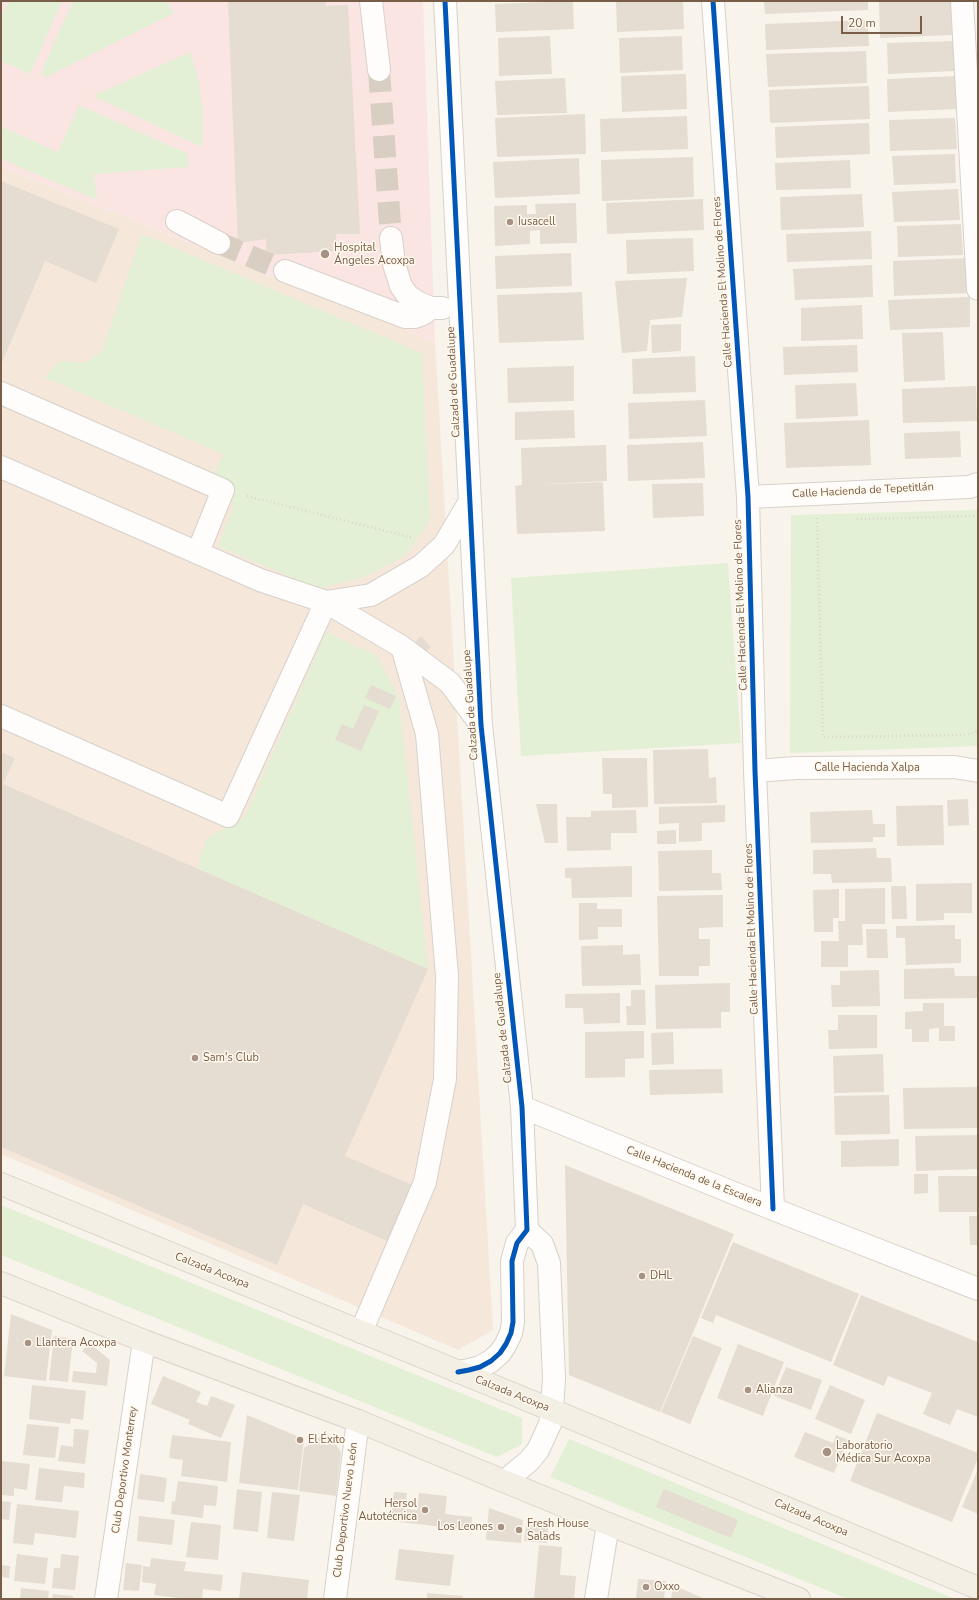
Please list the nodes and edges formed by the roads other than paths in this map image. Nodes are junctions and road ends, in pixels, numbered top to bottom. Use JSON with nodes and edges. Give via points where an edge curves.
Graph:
{"nodes":[{"id":1,"x":371,"y":1,"type":"edge"},
{"id":2,"x":445,"y":1,"type":"edge"},
{"id":3,"x":713,"y":1,"type":"edge"},
{"id":4,"x":962,"y":1,"type":"edge"},
{"id":5,"x":378,"y":70,"type":"tunnel mouth"},
{"id":6,"x":177,"y":221,"type":"dead end"},
{"id":7,"x":391,"y":238,"type":"tunnel mouth"},
{"id":8,"x":219,"y":243,"type":"tunnel mouth"},
{"id":9,"x":285,"y":271,"type":"tunnel mouth"},
{"id":10,"x":978,"y":289,"type":"edge"},
{"id":11,"x":431,"y":308,"type":"junction"},
{"id":12,"x":460,"y":310,"type":"junction"},
{"id":13,"x":1,"y":393,"type":"edge"},
{"id":14,"x":1,"y":467,"type":"edge"},
{"id":15,"x":978,"y":484,"type":"edge"},
{"id":16,"x":748,"y":497,"type":"junction"},
{"id":17,"x":470,"y":500,"type":"junction"},
{"id":18,"x":198,"y":552,"type":"junction"},
{"id":19,"x":326,"y":602,"type":"junction"},
{"id":20,"x":402,"y":647,"type":"junction"},
{"id":21,"x":1,"y":716,"type":"edge"},
{"id":22,"x":481,"y":725,"type":"junction"},
{"id":23,"x":755,"y":771,"type":"junction"},
{"id":24,"x":978,"y":771,"type":"edge"},
{"id":25,"x":522,"y":1107,"type":"junction"},
{"id":26,"x":1,"y":1184,"type":"edge"},
{"id":27,"x":773,"y":1209,"type":"junction"},
{"id":28,"x":527,"y":1230,"type":"junction"},
{"id":29,"x":1,"y":1283,"type":"edge"},
{"id":30,"x":978,"y":1288,"type":"edge"},
{"id":31,"x":361,"y":1332,"type":"junction"},
{"id":32,"x":144,"y":1341,"type":"junction"},
{"id":33,"x":458,"y":1372,"type":"junction"},
{"id":34,"x":552,"y":1410,"type":"junction"},
{"id":35,"x":358,"y":1421,"type":"junction"},
{"id":36,"x":505,"y":1481,"type":"junction"},
{"id":37,"x":608,"y":1524,"type":"junction"},
{"id":38,"x":978,"y":1588,"type":"edge"},
{"id":39,"x":106,"y":1599,"type":"edge"},
{"id":40,"x":335,"y":1599,"type":"edge"},
{"id":41,"x":596,"y":1599,"type":"edge"},
{"id":42,"x":799,"y":1599,"type":"edge"}],
"edges":[{"from":1,"to":5,"type":"street"},
{"from":2,"to":12,"type":"street","name":"Calzada de Guadalupe"},
{"from":3,"to":16,"type":"street","name":"Calle Hacienda El Molino de Flores"},
{"from":4,"to":10,"type":"street"},
{"from":6,"to":8,"type":"street"},
{"from":7,"to":11,"type":"street","via":[[394,264],[401,286],[408,296]]},
{"from":9,"to":11,"type":"street","via":[[405,317],[415,317]]},
{"from":11,"to":12,"type":"street"},
{"from":12,"to":17,"type":"street","name":"Calzada de Guadalupe"},
{"from":13,"to":18,"type":"street","via":[[223,490]]},
{"from":14,"to":18,"type":"street"},
{"from":15,"to":16,"type":"street","name":"Calle Hacienda de Tepetitlán","via":[[969,487]]},
{"from":16,"to":23,"type":"street","name":"Calle Hacienda El Molino de Flores"},
{"from":17,"to":19,"type":"street","via":[[444,545],[421,566],[371,595]]},
{"from":17,"to":22,"type":"street","name":"Calzada de Guadalupe"},
{"from":18,"to":19,"type":"street","via":[[260,580]]},
{"from":19,"to":20,"type":"street"},
{"from":19,"to":21,"type":"street","via":[[228,816]]},
{"from":20,"to":22,"type":"street","via":[[450,683]]},
{"from":20,"to":31,"type":"street","via":[[427,734],[447,976],[445,1079],[425,1182]]},
{"from":22,"to":25,"type":"street","name":"Calzada de Guadalupe"},
{"from":23,"to":24,"type":"street","name":"Calle Hacienda Xalpa","via":[[796,768],[946,768]]},
{"from":23,"to":27,"type":"street","name":"Calle Hacienda El Molino de Flores"},
{"from":25,"to":27,"type":"street","name":"Calle Hacienda de la Escalera"},
{"from":25,"to":28,"type":"street","name":"Calzada de Guadalupe"},
{"from":26,"to":31,"type":"main road","name":"Calzada Acoxpa"},
{"from":27,"to":30,"type":"street","name":"Calle Hacienda de la Escalera"},
{"from":28,"to":33,"type":"street","via":[[517,1242],[513,1256],[513,1322],[506,1344],[500,1353],[486,1364]]},
{"from":28,"to":34,"type":"street","via":[[542,1244],[549,1263],[554,1378]]},
{"from":29,"to":32,"type":"main road"},
{"from":31,"to":33,"type":"main road","name":"Calzada Acoxpa"},
{"from":32,"to":35,"type":"main road"},
{"from":32,"to":39,"type":"street","name":"Club Deportivo Monterrey"},
{"from":33,"to":34,"type":"main road","name":"Calzada Acoxpa"},
{"from":34,"to":36,"type":"street","via":[[550,1424],[538,1450]]},
{"from":34,"to":38,"type":"main road","name":"Calzada Acoxpa"},
{"from":35,"to":36,"type":"main road"},
{"from":35,"to":40,"type":"street","name":"Club Deportivo Nuevo León"},
{"from":36,"to":37,"type":"main road"},
{"from":37,"to":41,"type":"street"},
{"from":37,"to":42,"type":"main road"}]}
